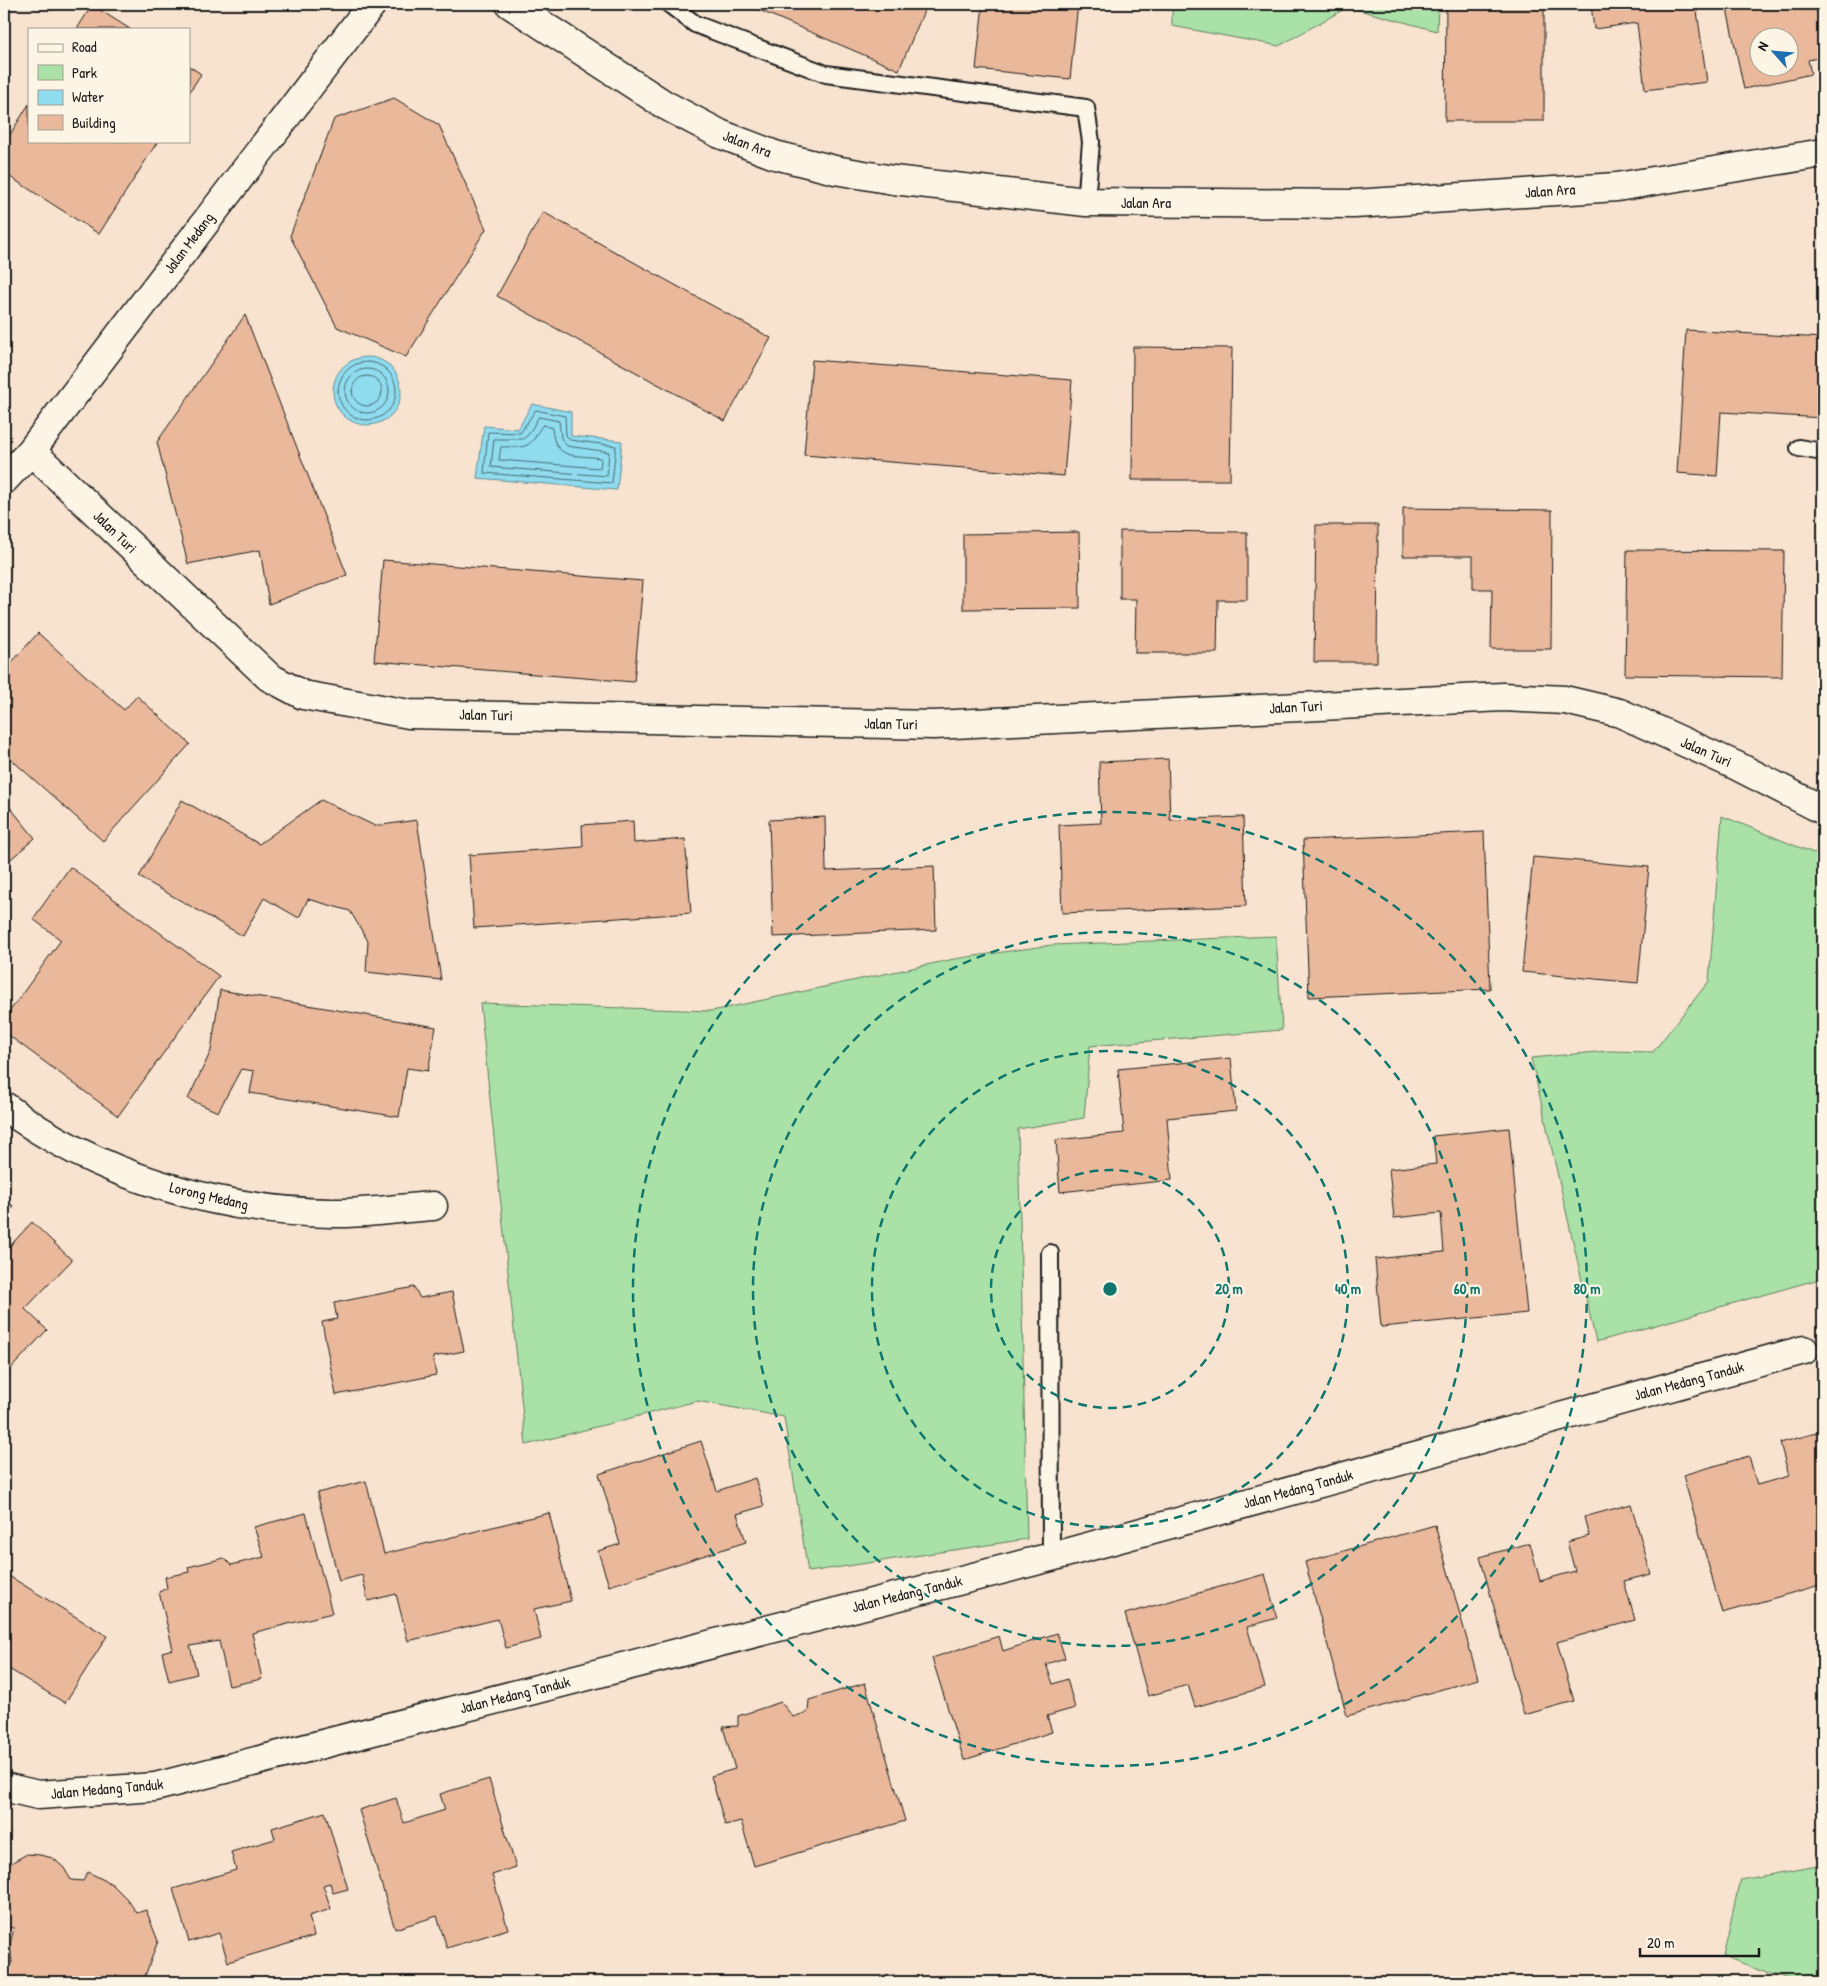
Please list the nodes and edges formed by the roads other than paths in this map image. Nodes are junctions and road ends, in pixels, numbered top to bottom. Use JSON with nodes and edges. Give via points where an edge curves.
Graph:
{"nodes":[{"id":1,"x":372,"y":4,"type":"edge"},
{"id":2,"x":510,"y":4,"type":"edge"},
{"id":3,"x":669,"y":4,"type":"edge"},
{"id":4,"x":1823,"y":153,"type":"edge"},
{"id":5,"x":1086,"y":202,"type":"junction"},
{"id":6,"x":1799,"y":448,"type":"dead end"},
{"id":7,"x":31,"y":452,"type":"junction"},
{"id":8,"x":1823,"y":452,"type":"edge"},
{"id":9,"x":4,"y":480,"type":"edge"},
{"id":10,"x":1823,"y":810,"type":"edge"},
{"id":11,"x":4,"y":1106,"type":"edge"},
{"id":12,"x":433,"y":1206,"type":"dead end"},
{"id":13,"x":1050,"y":1253,"type":"dead end"},
{"id":14,"x":1804,"y":1350,"type":"dead end"},
{"id":15,"x":1051,"y":1557,"type":"junction"},
{"id":16,"x":4,"y":1787,"type":"edge"}],
"edges":[{"from":1,"to":7,"type":"street","name":"Jalan Medang"},
{"from":2,"to":5,"type":"street","name":"Jalan Ara","via":[[665,105],[720,134],[776,155],[894,180]]},
{"from":3,"to":5,"type":"lane","via":[[695,24],[826,74],[1086,108],[1091,142]]},
{"from":4,"to":5,"type":"street","name":"Jalan Ara","via":[[1617,187],[1549,192],[1354,204]]},
{"from":6,"to":8,"type":"lane"},
{"from":7,"to":9,"type":"street","name":"Jalan Medang"},
{"from":7,"to":10,"type":"street","name":"Jalan Turi","via":[[269,677],[303,695],[409,714],[934,725],[1503,696],[1565,700],[1620,714],[1737,766]]},
{"from":11,"to":12,"type":"street","name":"Lorong Medang","via":[[26,1123],[89,1158],[160,1186],[240,1206],[332,1213]]},
{"from":13,"to":15,"type":"lane"},
{"from":14,"to":15,"type":"street","name":"Jalan Medang Tanduk"},
{"from":15,"to":16,"type":"street","name":"Jalan Medang Tanduk","via":[[155,1787],[38,1795]]}]}
